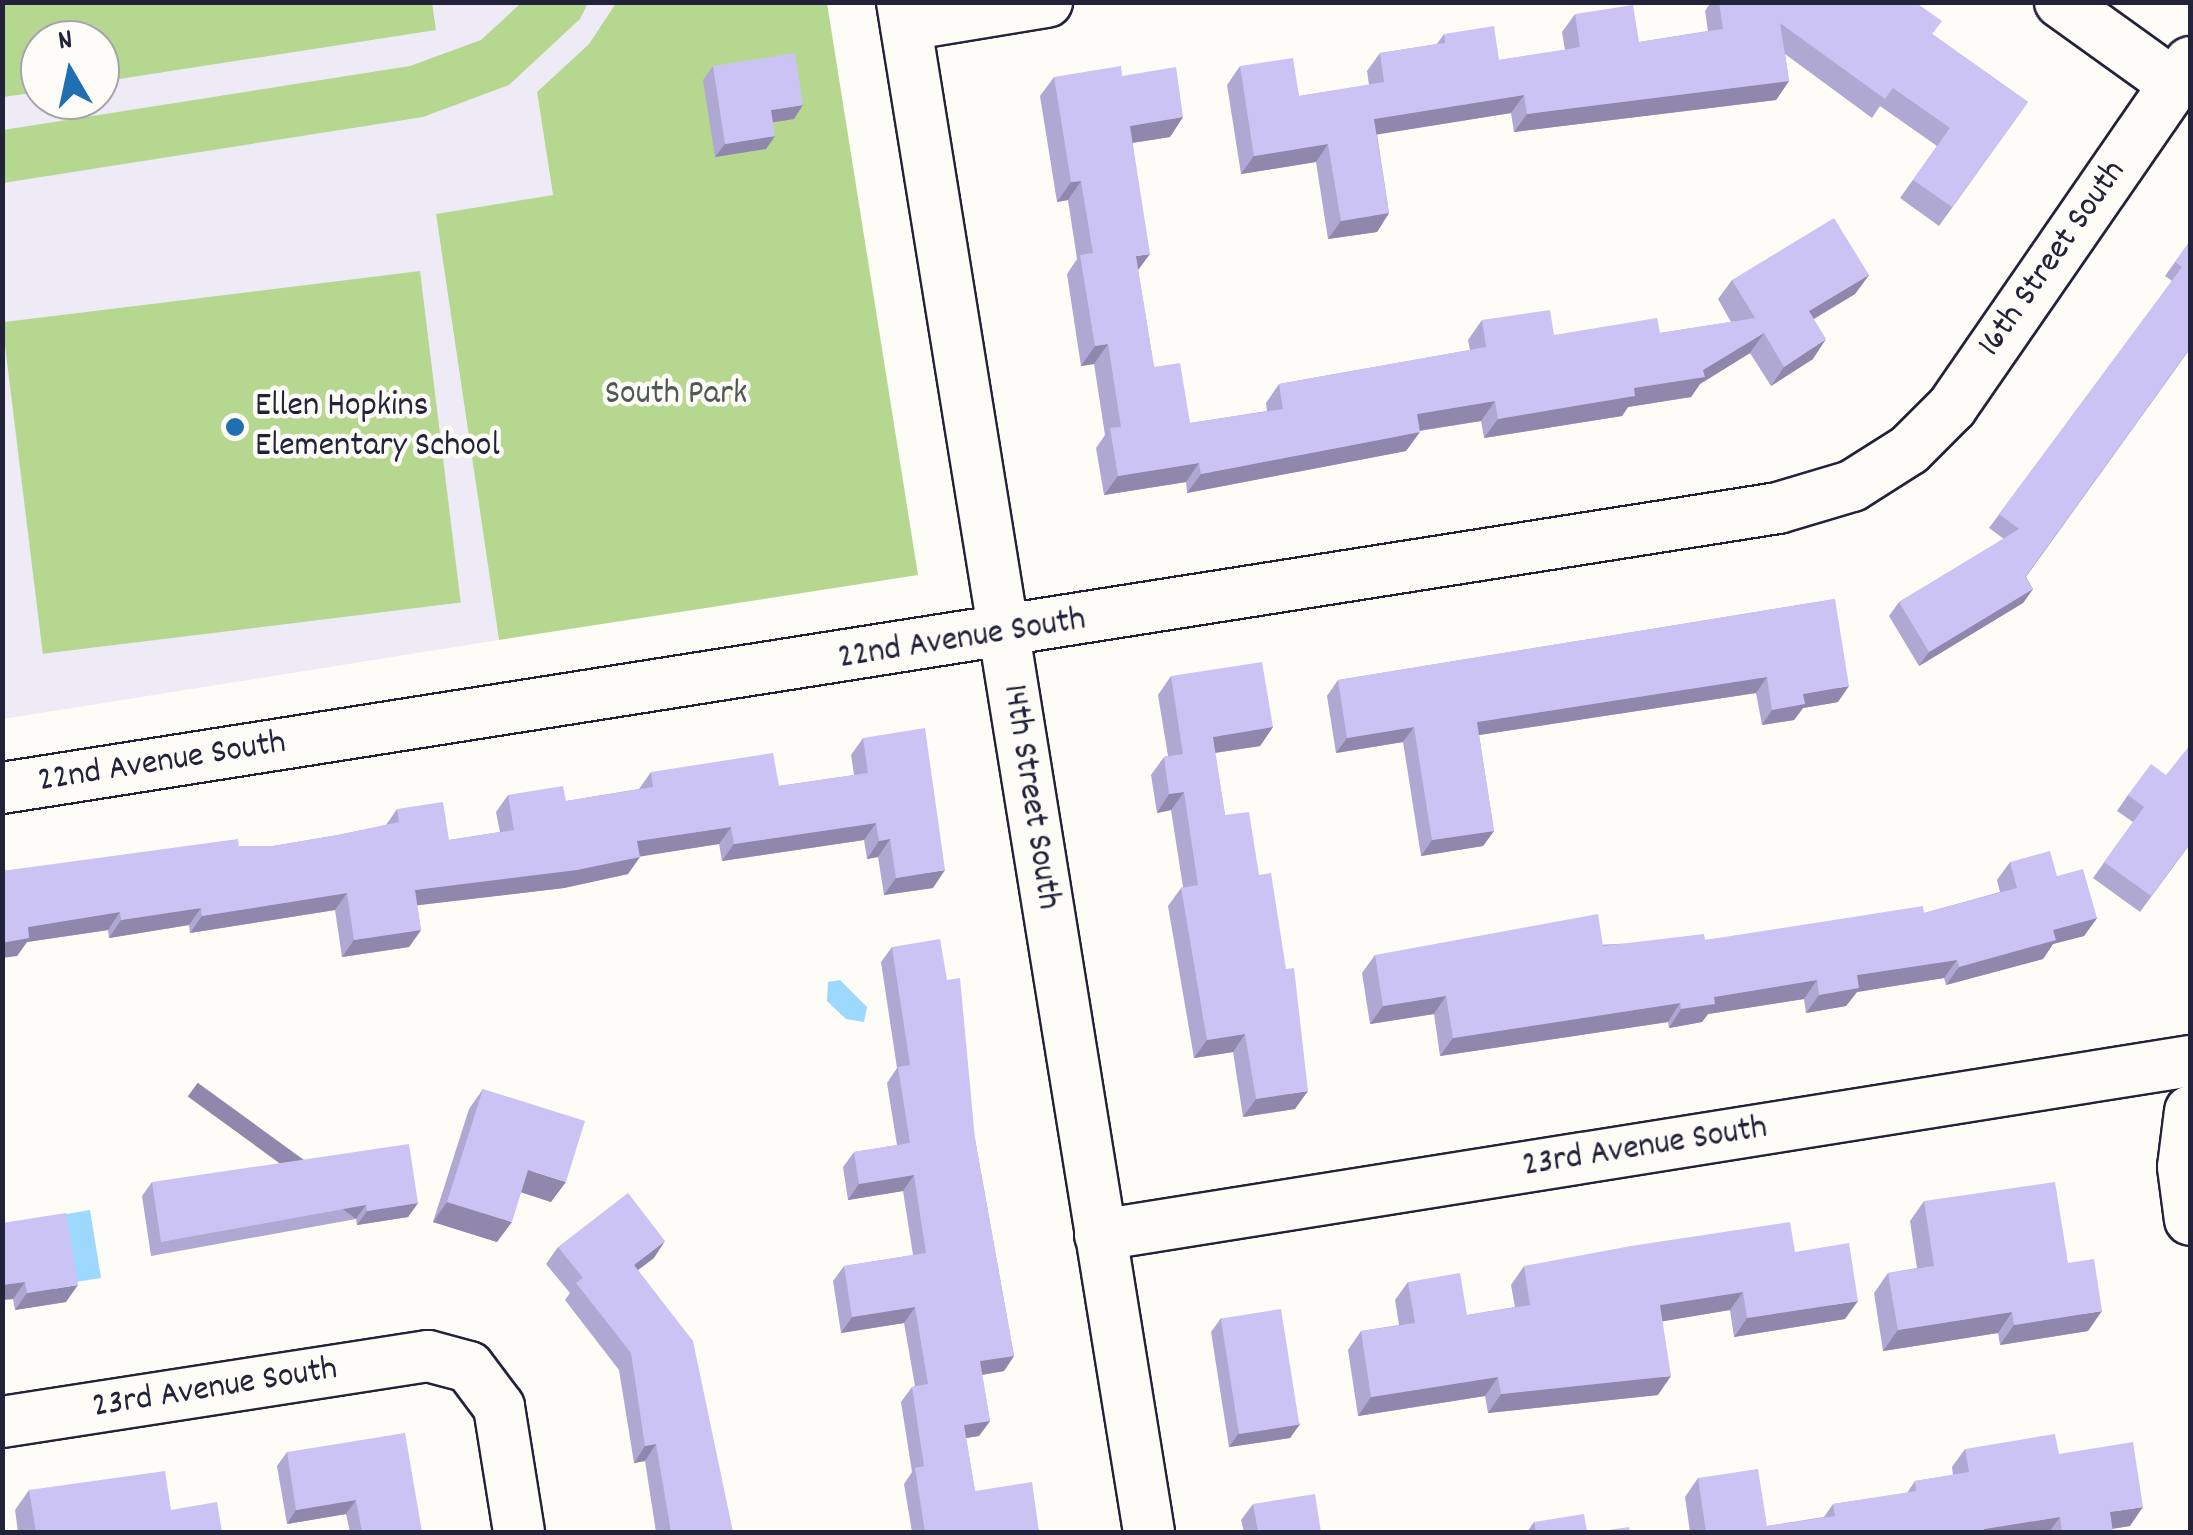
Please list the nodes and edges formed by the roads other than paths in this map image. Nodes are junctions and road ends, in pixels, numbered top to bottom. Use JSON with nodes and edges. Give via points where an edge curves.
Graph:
{"nodes":[{"id":1,"x":1048,"y":2,"type":"edge"},
{"id":2,"x":2060,"y":2,"type":"edge"},
{"id":3,"x":904,"y":14,"type":"edge"},
{"id":4,"x":2182,"y":73,"type":"edge"},
{"id":5,"x":1909,"y":450,"type":"joint"},
{"id":6,"x":1003,"y":634,"type":"junction"},
{"id":7,"x":2,"y":788,"type":"edge"},
{"id":8,"x":2190,"y":1061,"type":"edge"},
{"id":9,"x":2190,"y":1111,"type":"edge"},
{"id":10,"x":2190,"y":1220,"type":"edge"},
{"id":11,"x":1100,"y":1235,"type":"junction"},
{"id":12,"x":2,"y":1422,"type":"edge"},
{"id":13,"x":519,"y":1532,"type":"edge"},
{"id":14,"x":1149,"y":1532,"type":"edge"}],
"edges":[{"from":1,"to":3,"type":"street"},
{"from":2,"to":4,"type":"street"},
{"from":3,"to":6,"type":"street","name":"14th Street South"},
{"from":4,"to":5,"type":"street","name":"16th Street South","via":[[1952,406]]},
{"from":5,"to":6,"type":"street","name":"22nd Avenue South","via":[[1852,486],[1778,508]]},
{"from":6,"to":7,"type":"street","name":"22nd Avenue South"},
{"from":6,"to":11,"type":"street","name":"14th Street South"},
{"from":8,"to":11,"type":"street","name":"23rd Avenue South"},
{"from":9,"to":10,"type":"street","via":[[2182,1167]]},
{"from":11,"to":14,"type":"street","name":"14th Street South"},
{"from":12,"to":13,"type":"street","name":"23rd Avenue South","via":[[428,1356],[469,1368],[499,1407]]}]}
